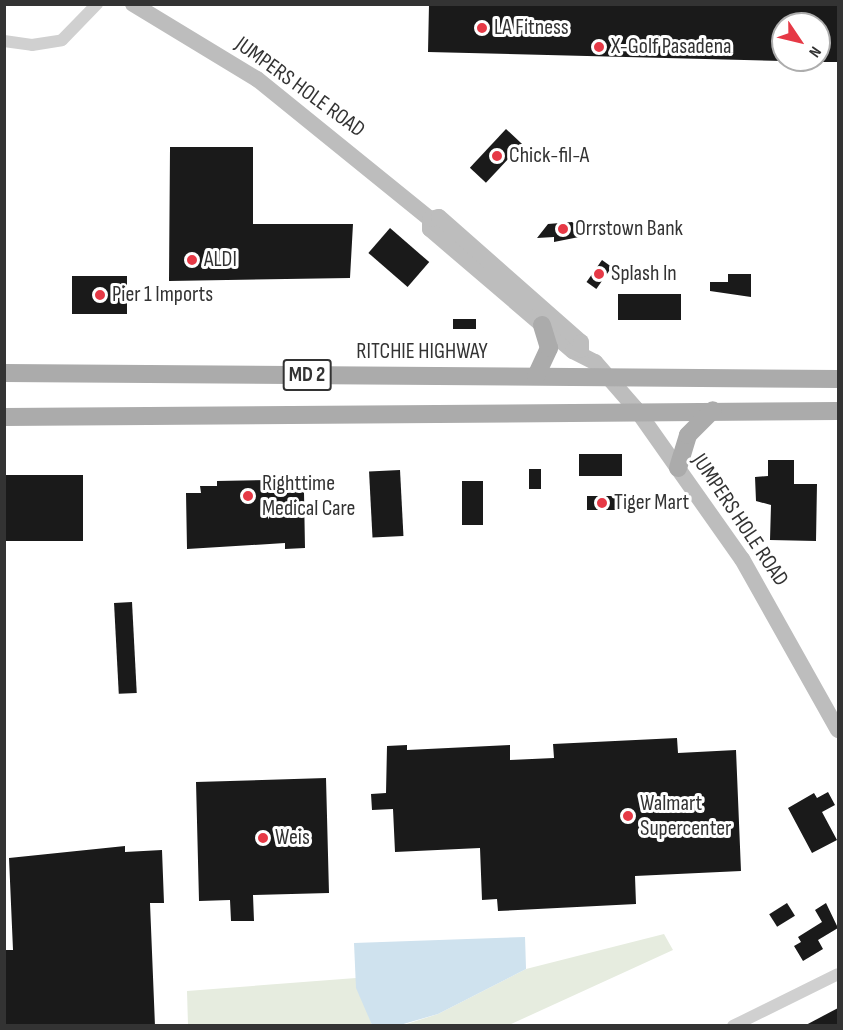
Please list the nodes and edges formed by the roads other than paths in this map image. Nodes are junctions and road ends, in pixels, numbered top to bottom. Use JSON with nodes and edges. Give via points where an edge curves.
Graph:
{"nodes":[{"id":1,"x":98,"y":4,"type":"edge"},
{"id":2,"x":133,"y":4,"type":"edge"},
{"id":3,"x":4,"y":41,"type":"edge"},
{"id":4,"x":430,"y":219,"type":"junction"},
{"id":5,"x":542,"y":325,"type":"junction"},
{"id":6,"x":581,"y":350,"type":"junction"},
{"id":7,"x":4,"y":373,"type":"edge"},
{"id":8,"x":536,"y":376,"type":"junction"},
{"id":9,"x":838,"y":379,"type":"edge"},
{"id":10,"x":610,"y":380,"type":"junction"},
{"id":11,"x":636,"y":409,"type":"junction"},
{"id":12,"x":713,"y":410,"type":"junction"},
{"id":13,"x":838,"y":411,"type":"edge"},
{"id":14,"x":4,"y":417,"type":"edge"},
{"id":15,"x":678,"y":468,"type":"junction"},
{"id":16,"x":838,"y":730,"type":"edge"},
{"id":17,"x":838,"y":974,"type":"edge"},
{"id":18,"x":733,"y":1026,"type":"edge"}],
"edges":[{"from":1,"to":3,"type":"street","via":[[62,40],[32,45]]},
{"from":2,"to":4,"type":"main road","name":"JUMPERS HOLE ROAD","via":[[266,86]]},
{"from":4,"to":5,"type":"main road","name":"JUMPERS HOLE ROAD","via":[[430,229]]},
{"from":4,"to":6,"type":"main road","name":"JUMPERS HOLE ROAD","via":[[439,217],[580,342]]},
{"from":5,"to":6,"type":"main road","name":"JUMPERS HOLE ROAD","via":[[573,351]]},
{"from":5,"to":8,"type":"main road","via":[[549,348]]},
{"from":6,"to":10,"type":"main road","name":"JUMPERS HOLE ROAD"},
{"from":7,"to":8,"type":"main road","name":"RITCHIE HIGHWAY","number":"MD 2"},
{"from":8,"to":10,"type":"main road","name":"RITCHIE HIGHWAY","number":"MD 2"},
{"from":9,"to":10,"type":"main road","name":"RITCHIE HIGHWAY","number":"MD 2"},
{"from":10,"to":11,"type":"main road","name":"JUMPERS HOLE ROAD"},
{"from":11,"to":12,"type":"main road","number":"MD 2"},
{"from":11,"to":14,"type":"main road","number":"MD 2"},
{"from":11,"to":15,"type":"main road","name":"JUMPERS HOLE ROAD"},
{"from":12,"to":13,"type":"main road","number":"MD 2"},
{"from":12,"to":15,"type":"main road","via":[[688,435]]},
{"from":15,"to":16,"type":"main road","name":"JUMPERS HOLE ROAD","via":[[754,579]]},
{"from":17,"to":18,"type":"street"}]}
